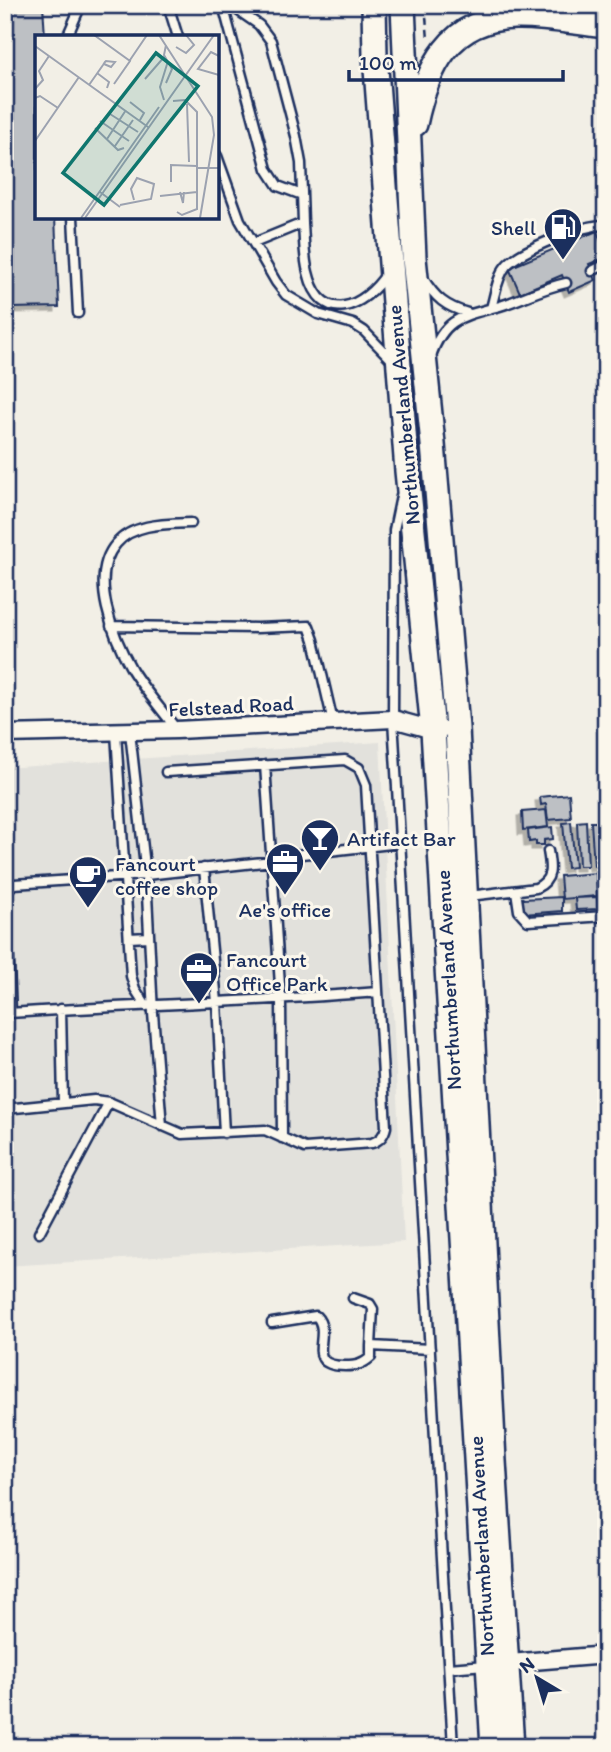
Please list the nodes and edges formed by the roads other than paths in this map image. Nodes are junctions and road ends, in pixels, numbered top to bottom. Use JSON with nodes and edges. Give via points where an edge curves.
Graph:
{"nodes":[{"id":1,"x":81,"y":5,"type":"edge"},
{"id":2,"x":168,"y":5,"type":"edge"},
{"id":3,"x":223,"y":5,"type":"edge"},
{"id":4,"x":230,"y":5,"type":"edge"},
{"id":5,"x":363,"y":5,"type":"edge"},
{"id":6,"x":374,"y":5,"type":"edge"},
{"id":7,"x":403,"y":5,"type":"edge"},
{"id":8,"x":536,"y":5,"type":"edge"},
{"id":9,"x":606,"y":26,"type":"edge"},
{"id":10,"x":68,"y":35,"type":"edge"},
{"id":11,"x":177,"y":35,"type":"edge"},
{"id":12,"x":375,"y":56,"type":"junction"},
{"id":13,"x":408,"y":155,"type":"junction"},
{"id":14,"x":219,"y":162,"type":"edge"},
{"id":15,"x":302,"y":195,"type":"junction"},
{"id":16,"x":73,"y":219,"type":"edge"},
{"id":17,"x":303,"y":223,"type":"junction"},
{"id":18,"x":606,"y":225,"type":"edge"},
{"id":19,"x":254,"y":243,"type":"junction"},
{"id":20,"x":414,"y":258,"type":"junction"},
{"id":21,"x":606,"y":264,"type":"edge"},
{"id":22,"x":392,"y":266,"type":"junction"},
{"id":23,"x":592,"y":271,"type":"dead end"},
{"id":24,"x":566,"y":284,"type":"dead end"},
{"id":25,"x":491,"y":308,"type":"junction"},
{"id":26,"x":78,"y":313,"type":"dead end"},
{"id":27,"x":468,"y":313,"type":"junction"},
{"id":28,"x":398,"y":368,"type":"junction"},
{"id":29,"x":426,"y":372,"type":"junction"},
{"id":30,"x":407,"y":471,"type":"junction"},
{"id":31,"x":191,"y":523,"type":"dead end"},
{"id":32,"x":111,"y":626,"type":"junction"},
{"id":33,"x":393,"y":719,"type":"junction"},
{"id":34,"x":333,"y":722,"type":"junction"},
{"id":35,"x":457,"y":728,"type":"junction"},
{"id":36,"x":177,"y":730,"type":"junction"},
{"id":37,"x":433,"y":730,"type":"junction"},
{"id":38,"x":123,"y":732,"type":"junction"},
{"id":39,"x":5,"y":734,"type":"edge"},
{"id":40,"x":265,"y":765,"type":"junction"},
{"id":41,"x":166,"y":772,"type":"dead end"},
{"id":42,"x":400,"y":843,"type":"junction"},
{"id":43,"x":369,"y":845,"type":"junction"},
{"id":44,"x":548,"y":851,"type":"dead end"},
{"id":45,"x":272,"y":861,"type":"junction"},
{"id":46,"x":204,"y":868,"type":"junction"},
{"id":47,"x":146,"y":875,"type":"junction"},
{"id":48,"x":125,"y":877,"type":"junction"},
{"id":49,"x":516,"y":891,"type":"junction"},
{"id":50,"x":466,"y":896,"type":"junction"},
{"id":51,"x":606,"y":916,"type":"edge"},
{"id":52,"x":149,"y":937,"type":"junction"},
{"id":53,"x":129,"y":938,"type":"junction"},
{"id":54,"x":378,"y":992,"type":"junction"},
{"id":55,"x":281,"y":1000,"type":"junction"},
{"id":56,"x":217,"y":1002,"type":"junction"},
{"id":57,"x":150,"y":1007,"type":"junction"},
{"id":58,"x":61,"y":1009,"type":"junction"},
{"id":59,"x":8,"y":1013,"type":"edge"},
{"id":60,"x":109,"y":1102,"type":"junction"},
{"id":61,"x":63,"y":1104,"type":"junction"},
{"id":62,"x":5,"y":1109,"type":"edge"},
{"id":63,"x":162,"y":1126,"type":"junction"},
{"id":64,"x":224,"y":1133,"type":"junction"},
{"id":65,"x":282,"y":1138,"type":"junction"},
{"id":66,"x":39,"y":1233,"type":"dead end"},
{"id":67,"x":352,"y":1298,"type":"dead end"},
{"id":68,"x":272,"y":1323,"type":"dead end"},
{"id":69,"x":371,"y":1346,"type":"junction"},
{"id":70,"x":430,"y":1349,"type":"junction"},
{"id":71,"x":606,"y":1655,"type":"edge"},
{"id":72,"x":497,"y":1664,"type":"junction"},
{"id":73,"x":449,"y":1668,"type":"junction"},
{"id":74,"x":453,"y":1747,"type":"edge"},
{"id":75,"x":493,"y":1747,"type":"edge"},
{"id":76,"x":512,"y":1747,"type":"edge"}],
"edges":[{"from":1,"to":10,"type":"lane"},
{"from":2,"to":11,"type":"lane"},
{"from":3,"to":15,"type":"lane","via":[[267,169],[278,186]]},
{"from":4,"to":15,"type":"lane","via":[[259,25],[271,41],[296,136]]},
{"from":5,"to":12,"type":"main road"},
{"from":6,"to":12,"type":"main road","name":"Northumberland Avenue"},
{"from":7,"to":13,"type":"main road","name":"Northumberland Avenue"},
{"from":8,"to":9,"type":"main road"},
{"from":9,"to":13,"type":"main road","via":[[517,17],[475,26],[445,50],[432,68]]},
{"from":12,"to":22,"type":"main road","name":"Northumberland Avenue"},
{"from":13,"to":20,"type":"main road","name":"Northumberland Avenue"},
{"from":14,"to":19,"type":"lane"},
{"from":15,"to":17,"type":"lane"},
{"from":16,"to":26,"type":"lane"},
{"from":17,"to":19,"type":"lane"},
{"from":17,"to":22,"type":"lane","via":[[308,273],[328,303],[340,308],[361,301]]},
{"from":18,"to":25,"type":"lane","via":[[579,229],[513,259],[502,272]]},
{"from":19,"to":28,"type":"lane","via":[[286,295],[318,314],[364,331]]},
{"from":20,"to":27,"type":"lane","via":[[439,300]]},
{"from":20,"to":29,"type":"main road","name":"Northumberland Avenue"},
{"from":21,"to":23,"type":"lane"},
{"from":22,"to":28,"type":"main road","name":"Northumberland Avenue"},
{"from":24,"to":25,"type":"lane"},
{"from":25,"to":27,"type":"lane"},
{"from":27,"to":29,"type":"lane","via":[[438,338]]},
{"from":28,"to":30,"type":"main road","name":"Northumberland Avenue"},
{"from":29,"to":35,"type":"main road","name":"Northumberland Avenue"},
{"from":30,"to":33,"type":"lane","via":[[394,530]]},
{"from":30,"to":37,"type":"main road","name":"Northumberland Avenue"},
{"from":31,"to":32,"type":"lane","via":[[143,528],[115,544],[104,579]]},
{"from":32,"to":34,"type":"lane","via":[[309,626]]},
{"from":32,"to":36,"type":"lane","via":[[132,669]]},
{"from":33,"to":34,"type":"street","name":"Felstead Road"},
{"from":33,"to":37,"type":"street","name":"Felstead Road"},
{"from":33,"to":42,"type":"lane"},
{"from":34,"to":36,"type":"street","name":"Felstead Road"},
{"from":35,"to":37,"type":"street","name":"Felstead Road"},
{"from":35,"to":50,"type":"main road","name":"Northumberland Avenue"},
{"from":36,"to":38,"type":"street","name":"Felstead Road"},
{"from":37,"to":72,"type":"main road","name":"Northumberland Avenue"},
{"from":38,"to":39,"type":"street","name":"Felstead Road"},
{"from":38,"to":47,"type":"lane"},
{"from":38,"to":48,"type":"lane"},
{"from":40,"to":41,"type":"lane"},
{"from":40,"to":43,"type":"lane","via":[[345,760],[359,768],[366,785]]},
{"from":40,"to":45,"type":"lane"},
{"from":42,"to":43,"type":"lane"},
{"from":42,"to":70,"type":"lane"},
{"from":43,"to":45,"type":"lane"},
{"from":43,"to":54,"type":"lane"},
{"from":44,"to":49,"type":"lane","via":[[551,872],[545,883]]},
{"from":45,"to":46,"type":"lane"},
{"from":45,"to":55,"type":"lane"},
{"from":46,"to":47,"type":"lane"},
{"from":46,"to":56,"type":"lane"},
{"from":47,"to":48,"type":"lane"},
{"from":47,"to":52,"type":"lane"},
{"from":48,"to":53,"type":"lane"},
{"from":48,"to":59,"type":"lane","via":[[20,883],[8,889]]},
{"from":49,"to":50,"type":"lane"},
{"from":49,"to":51,"type":"lane","via":[[519,911],[528,921]]},
{"from":50,"to":72,"type":"main road","name":"Northumberland Avenue"},
{"from":52,"to":53,"type":"lane"},
{"from":52,"to":57,"type":"lane"},
{"from":53,"to":57,"type":"lane","via":[[131,976]]},
{"from":54,"to":55,"type":"lane"},
{"from":54,"to":65,"type":"lane","via":[[385,1134],[372,1143],[339,1147],[305,1148]]},
{"from":55,"to":56,"type":"lane"},
{"from":55,"to":65,"type":"lane"},
{"from":56,"to":57,"type":"lane"},
{"from":56,"to":64,"type":"lane"},
{"from":57,"to":58,"type":"lane"},
{"from":57,"to":63,"type":"lane"},
{"from":58,"to":59,"type":"lane"},
{"from":58,"to":61,"type":"lane"},
{"from":60,"to":61,"type":"lane"},
{"from":60,"to":63,"type":"lane"},
{"from":60,"to":66,"type":"lane"},
{"from":61,"to":62,"type":"lane"},
{"from":63,"to":64,"type":"lane","via":[[182,1134]]},
{"from":64,"to":65,"type":"lane","via":[[265,1130]]},
{"from":67,"to":69,"type":"lane","via":[[373,1309]]},
{"from":68,"to":69,"type":"lane","via":[[316,1316],[321,1326],[321,1354],[332,1366],[359,1366],[371,1357]]},
{"from":69,"to":70,"type":"lane"},
{"from":70,"to":73,"type":"lane"},
{"from":71,"to":72,"type":"street"},
{"from":72,"to":73,"type":"lane"},
{"from":72,"to":75,"type":"main road","name":"Northumberland Avenue"},
{"from":72,"to":76,"type":"main road","name":"Northumberland Avenue"},
{"from":73,"to":74,"type":"lane"}]}
